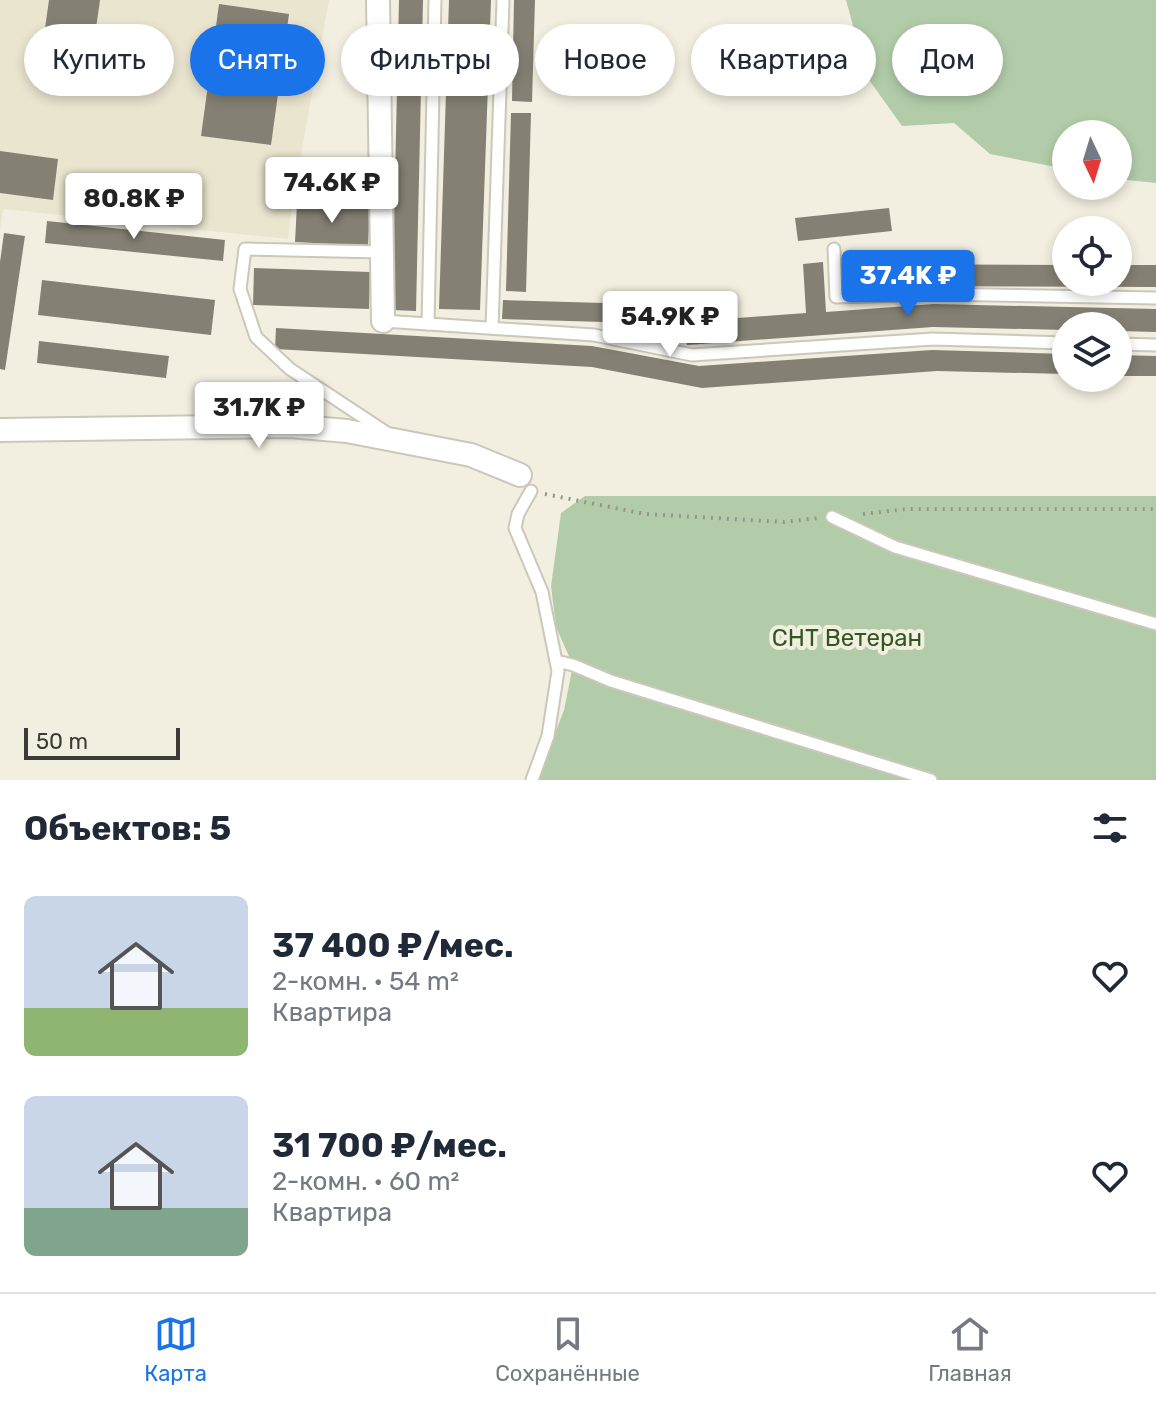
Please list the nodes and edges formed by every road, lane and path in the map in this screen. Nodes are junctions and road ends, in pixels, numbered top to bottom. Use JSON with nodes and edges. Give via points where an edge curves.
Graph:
{"nodes":[{"id":1,"x":378,"y":0,"type":"edge"},
{"id":2,"x":435,"y":0,"type":"edge"},
{"id":3,"x":503,"y":0,"type":"edge"},
{"id":4,"x":834,"y":249,"type":"dead end"},
{"id":5,"x":382,"y":252,"type":"junction"},
{"id":6,"x":1156,"y":298,"type":"edge"},
{"id":7,"x":383,"y":321,"type":"joint"},
{"id":8,"x":428,"y":324,"type":"junction"},
{"id":9,"x":492,"y":328,"type":"junction"},
{"id":10,"x":1052,"y":343,"type":"edge"},
{"id":11,"x":1132,"y":344,"type":"edge"},
{"id":12,"x":1156,"y":345,"type":"edge"},
{"id":13,"x":0,"y":430,"type":"edge"},
{"id":14,"x":401,"y":442,"type":"junction"},
{"id":15,"x":525,"y":483,"type":"joint"},
{"id":16,"x":832,"y":517,"type":"dead end"},
{"id":17,"x":1156,"y":624,"type":"edge"},
{"id":18,"x":556,"y":661,"type":"junction"},
{"id":19,"x":532,"y":780,"type":"edge"},
{"id":20,"x":931,"y":780,"type":"edge"}],
"edges":[{"from":1,"to":5,"type":"street"},
{"from":2,"to":8,"type":"lane"},
{"from":3,"to":9,"type":"lane"},
{"from":4,"to":6,"type":"lane","via":[[836,297]]},
{"from":5,"to":7,"type":"street"},
{"from":5,"to":14,"type":"lane","via":[[245,249],[240,289],[256,337],[290,369]]},
{"from":7,"to":8,"type":"lane"},
{"from":8,"to":9,"type":"lane"},
{"from":9,"to":10,"type":"lane","via":[[594,335],[692,355],[933,339]]},
{"from":11,"to":12,"type":"lane"},
{"from":13,"to":14,"type":"street","via":[[290,426]]},
{"from":14,"to":15,"type":"street","via":[[471,455]]},
{"from":15,"to":18,"type":"lane","via":[[515,528],[542,592]]},
{"from":16,"to":17,"type":"lane","via":[[895,547]]},
{"from":18,"to":19,"type":"lane","via":[[548,736]]},
{"from":18,"to":20,"type":"lane"}]}
